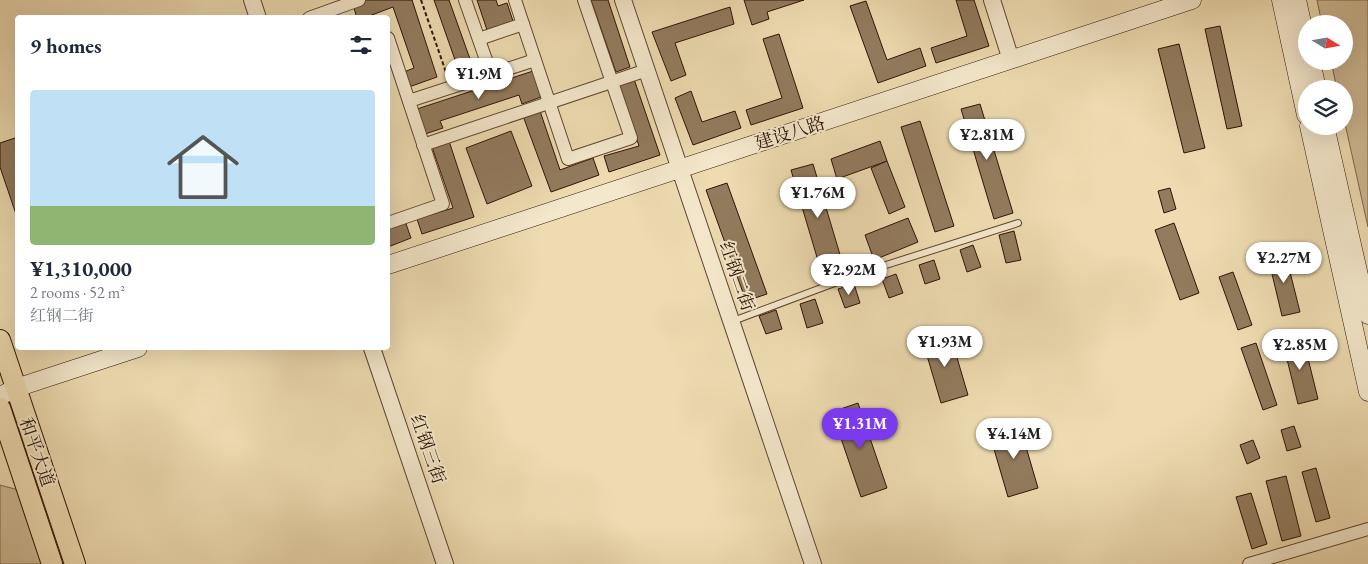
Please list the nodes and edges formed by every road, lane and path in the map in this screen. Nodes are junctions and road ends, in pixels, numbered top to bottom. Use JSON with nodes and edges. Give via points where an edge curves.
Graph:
{"nodes":[{"id":1,"x":252,"y":0,"type":"edge"},
{"id":2,"x":360,"y":0,"type":"edge"},
{"id":3,"x":421,"y":0,"type":"edge"},
{"id":4,"x":466,"y":0,"type":"edge"},
{"id":5,"x":515,"y":0,"type":"edge"},
{"id":6,"x":584,"y":0,"type":"edge"},
{"id":7,"x":623,"y":0,"type":"edge"},
{"id":8,"x":992,"y":0,"type":"edge"},
{"id":9,"x":1192,"y":0,"type":"edge"},
{"id":10,"x":1280,"y":0,"type":"edge"},
{"id":11,"x":1297,"y":0,"type":"edge"},
{"id":12,"x":344,"y":12,"type":"edge"},
{"id":13,"x":257,"y":15,"type":"edge"},
{"id":14,"x":326,"y":15,"type":"edge"},
{"id":15,"x":1300,"y":15,"type":"edge"},
{"id":16,"x":523,"y":24,"type":"junction"},
{"id":17,"x":479,"y":39,"type":"junction"},
{"id":18,"x":390,"y":44,"type":"edge"},
{"id":19,"x":535,"y":60,"type":"junction"},
{"id":20,"x":1011,"y":60,"type":"junction"},
{"id":21,"x":647,"y":70,"type":"junction"},
{"id":22,"x":491,"y":74,"type":"junction"},
{"id":23,"x":1298,"y":80,"type":"edge"},
{"id":24,"x":612,"y":82,"type":"junction"},
{"id":25,"x":452,"y":87,"type":"junction"},
{"id":26,"x":409,"y":101,"type":"junction"},
{"id":27,"x":549,"y":103,"type":"junction"},
{"id":28,"x":1311,"y":135,"type":"edge"},
{"id":29,"x":1328,"y":135,"type":"edge"},
{"id":30,"x":423,"y":145,"type":"junction"},
{"id":31,"x":680,"y":169,"type":"junction"},
{"id":32,"x":390,"y":222,"type":"edge"},
{"id":33,"x":1018,"y":222,"type":"dead end"},
{"id":34,"x":390,"y":264,"type":"edge"},
{"id":35,"x":1368,"y":315,"type":"edge"},
{"id":36,"x":732,"y":322,"type":"junction"},
{"id":37,"x":0,"y":340,"type":"edge"},
{"id":38,"x":132,"y":350,"type":"edge"},
{"id":39,"x":373,"y":350,"type":"edge"},
{"id":40,"x":8,"y":392,"type":"edge"},
{"id":41,"x":1368,"y":392,"type":"edge"},
{"id":42,"x":0,"y":408,"type":"edge"},
{"id":43,"x":1368,"y":529,"type":"edge"},
{"id":44,"x":52,"y":564,"type":"edge"},
{"id":45,"x":75,"y":564,"type":"edge"},
{"id":46,"x":446,"y":564,"type":"edge"},
{"id":47,"x":813,"y":564,"type":"edge"},
{"id":48,"x":1249,"y":564,"type":"edge"}],
"edges":[{"from":1,"to":13,"type":"street"},
{"from":2,"to":12,"type":"street"},
{"from":3,"to":25,"type":"path"},
{"from":4,"to":17,"type":"street"},
{"from":5,"to":16,"type":"street"},
{"from":6,"to":24,"type":"street"},
{"from":7,"to":21,"type":"street","name":"红钢二街"},
{"from":8,"to":20,"type":"street"},
{"from":9,"to":20,"type":"main road","name":"建设八路"},
{"from":10,"to":23,"type":"main road"},
{"from":11,"to":15,"type":"main road"},
{"from":12,"to":14,"type":"street"},
{"from":16,"to":17,"type":"street"},
{"from":16,"to":19,"type":"street"},
{"from":17,"to":22,"type":"street"},
{"from":18,"to":26,"type":"street"},
{"from":19,"to":22,"type":"street"},
{"from":19,"to":27,"type":"street"},
{"from":20,"to":31,"type":"main road","name":"建设八路"},
{"from":21,"to":24,"type":"street"},
{"from":21,"to":31,"type":"street","name":"红钢二街"},
{"from":22,"to":25,"type":"street"},
{"from":24,"to":27,"type":"street"},
{"from":24,"to":27,"type":"street","via":[[631,138],[568,159]]},
{"from":25,"to":26,"type":"street"},
{"from":26,"to":30,"type":"street"},
{"from":27,"to":30,"type":"street"},
{"from":28,"to":41,"type":"main road"},
{"from":29,"to":35,"type":"main road"},
{"from":30,"to":32,"type":"street","via":[[443,204]]},
{"from":31,"to":34,"type":"main road","name":"建设八路"},
{"from":31,"to":36,"type":"street","name":"红钢二街"},
{"from":33,"to":36,"type":"lane","via":[[864,272]]},
{"from":36,"to":47,"type":"street","name":"红钢二街"},
{"from":37,"to":40,"type":"main road","name":"和平大道"},
{"from":38,"to":40,"type":"main road"},
{"from":39,"to":46,"type":"street","name":"红钢三街"},
{"from":40,"to":45,"type":"main road","name":"和平大道"},
{"from":42,"to":44,"type":"main road","name":"和平大道"},
{"from":43,"to":48,"type":"street"}]}
